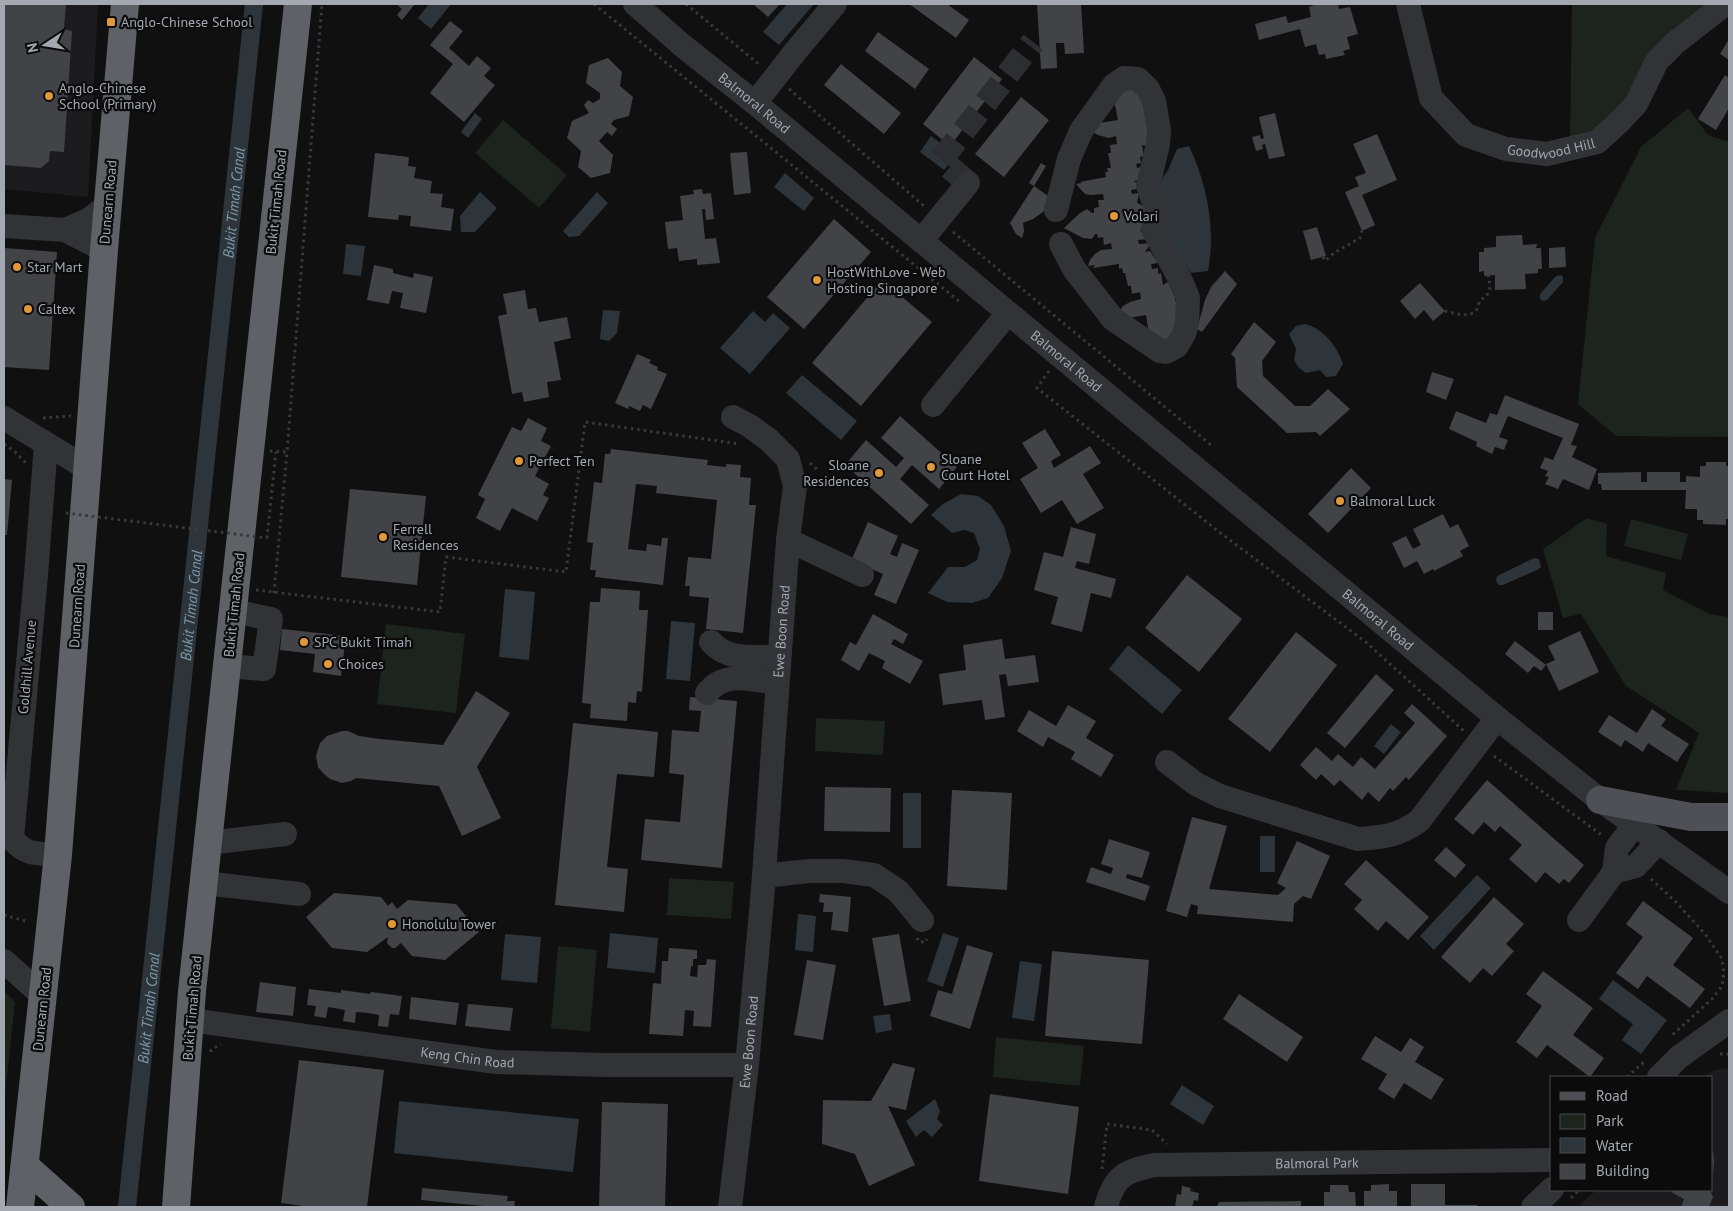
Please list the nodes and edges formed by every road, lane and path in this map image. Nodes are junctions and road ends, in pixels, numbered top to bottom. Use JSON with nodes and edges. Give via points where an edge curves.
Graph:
{"nodes":[{"id":1,"x":125,"y":4,"type":"edge"},
{"id":2,"x":298,"y":4,"type":"edge"},
{"id":3,"x":322,"y":4,"type":"edge"},
{"id":4,"x":594,"y":4,"type":"edge"},
{"id":5,"x":635,"y":4,"type":"edge"},
{"id":6,"x":835,"y":4,"type":"edge"},
{"id":7,"x":1408,"y":4,"type":"edge"},
{"id":8,"x":1725,"y":4,"type":"edge"},
{"id":9,"x":755,"y":103,"type":"junction"},
{"id":10,"x":968,"y":183,"type":"dead end"},
{"id":11,"x":108,"y":205,"type":"junction"},
{"id":12,"x":1056,"y":210,"type":"dead end"},
{"id":13,"x":4,"y":226,"type":"edge"},
{"id":14,"x":65,"y":230,"type":"junction"},
{"id":15,"x":1362,"y":231,"type":"dead end"},
{"id":16,"x":921,"y":242,"type":"junction"},
{"id":17,"x":1061,"y":244,"type":"dead end"},
{"id":18,"x":104,"y":250,"type":"junction"},
{"id":19,"x":1323,"y":257,"type":"dead end"},
{"id":20,"x":1488,"y":276,"type":"dead end"},
{"id":21,"x":961,"y":302,"type":"dead end"},
{"id":22,"x":1445,"y":311,"type":"dead end"},
{"id":23,"x":1008,"y":313,"type":"junction"},
{"id":24,"x":1051,"y":368,"type":"dead end"},
{"id":25,"x":933,"y":405,"type":"dead end"},
{"id":26,"x":733,"y":417,"type":"dead end"},
{"id":27,"x":4,"y":418,"type":"edge"},
{"id":28,"x":46,"y":444,"type":"junction"},
{"id":29,"x":746,"y":445,"type":"dead end"},
{"id":30,"x":287,"y":452,"type":"junction"},
{"id":31,"x":88,"y":469,"type":"junction"},
{"id":32,"x":66,"y":513,"type":"dead end"},
{"id":33,"x":788,"y":540,"type":"junction"},
{"id":34,"x":862,"y":576,"type":"dead end"},
{"id":35,"x":274,"y":593,"type":"junction"},
{"id":36,"x":234,"y":599,"type":"junction"},
{"id":37,"x":711,"y":642,"type":"dead end"},
{"id":38,"x":779,"y":657,"type":"junction"},
{"id":39,"x":227,"y":666,"type":"junction"},
{"id":40,"x":778,"y":683,"type":"junction"},
{"id":41,"x":707,"y":693,"type":"dead end"},
{"id":42,"x":1497,"y":718,"type":"junction"},
{"id":43,"x":1478,"y":744,"type":"junction"},
{"id":44,"x":1167,"y":762,"type":"dead end"},
{"id":45,"x":1600,"y":800,"type":"junction"},
{"id":46,"x":1729,"y":817,"type":"edge"},
{"id":47,"x":1635,"y":824,"type":"junction"},
{"id":48,"x":285,"y":834,"type":"dead end"},
{"id":49,"x":1659,"y":841,"type":"junction"},
{"id":50,"x":208,"y":842,"type":"junction"},
{"id":51,"x":1617,"y":848,"type":"junction"},
{"id":52,"x":58,"y":855,"type":"junction"},
{"id":53,"x":1625,"y":869,"type":"junction"},
{"id":54,"x":764,"y":876,"type":"junction"},
{"id":55,"x":204,"y":883,"type":"junction"},
{"id":56,"x":1729,"y":892,"type":"edge"},
{"id":57,"x":299,"y":894,"type":"dead end"},
{"id":58,"x":4,"y":915,"type":"edge"},
{"id":59,"x":922,"y":920,"type":"dead end"},
{"id":60,"x":1579,"y":920,"type":"dead end"},
{"id":61,"x":29,"y":922,"type":"dead end"},
{"id":62,"x":4,"y":961,"type":"edge"},
{"id":63,"x":44,"y":997,"type":"junction"},
{"id":64,"x":190,"y":1020,"type":"junction"},
{"id":65,"x":1724,"y":1029,"type":"edge"},
{"id":66,"x":1668,"y":1039,"type":"dead end"},
{"id":67,"x":227,"y":1041,"type":"dead end"},
{"id":68,"x":211,"y":1059,"type":"dead end"},
{"id":69,"x":748,"y":1065,"type":"junction"},
{"id":70,"x":1653,"y":1068,"type":"edge"},
{"id":71,"x":1631,"y":1076,"type":"edge"},
{"id":72,"x":1550,"y":1160,"type":"edge"},
{"id":73,"x":25,"y":1166,"type":"junction"},
{"id":74,"x":1550,"y":1190,"type":"edge"},
{"id":75,"x":177,"y":1204,"type":"edge"},
{"id":76,"x":20,"y":1207,"type":"edge"},
{"id":77,"x":71,"y":1207,"type":"edge"},
{"id":78,"x":730,"y":1207,"type":"edge"},
{"id":79,"x":1106,"y":1207,"type":"edge"},
{"id":80,"x":1533,"y":1207,"type":"edge"}],
"edges":[{"from":1,"to":11,"type":"highway","name":"Dunearn Road"},
{"from":2,"to":36,"type":"highway","name":"Bukit Timah Road"},
{"from":3,"to":30,"type":"path"},
{"from":4,"to":21,"type":"path"},
{"from":5,"to":9,"type":"street","name":"Balmoral Road"},
{"from":6,"to":9,"type":"street"},
{"from":7,"to":8,"type":"street","name":"Goodwood Hill","via":[[1431,98],[1466,135],[1506,149],[1547,154],[1597,142],[1636,104],[1657,61]]},
{"from":9,"to":16,"type":"street","name":"Balmoral Road"},
{"from":10,"to":16,"type":"street"},
{"from":11,"to":14,"type":"street","via":[[88,220]]},
{"from":11,"to":18,"type":"highway","name":"Dunearn Road"},
{"from":12,"to":17,"type":"street","via":[[1069,159],[1081,131],[1114,85],[1124,78],[1138,79],[1154,101],[1159,130],[1148,186],[1158,214],[1153,228],[1188,298],[1187,324],[1178,346],[1166,352],[1160,351],[1113,319],[1074,269]]},
{"from":13,"to":14,"type":"street"},
{"from":14,"to":18,"type":"street"},
{"from":15,"to":19,"type":"path","via":[[1360,238],[1325,261]]},
{"from":16,"to":23,"type":"street","name":"Balmoral Road"},
{"from":18,"to":31,"type":"highway","name":"Dunearn Road"},
{"from":20,"to":22,"type":"path","via":[[1491,290],[1479,301],[1475,312],[1466,315]]},
{"from":23,"to":25,"type":"street"},
{"from":23,"to":42,"type":"street","name":"Balmoral Road"},
{"from":24,"to":43,"type":"path","via":[[1036,388],[1367,643]]},
{"from":26,"to":33,"type":"street","name":"Ewe Boon Road","via":[[769,440],[788,459],[795,486]]},
{"from":27,"to":28,"type":"street"},
{"from":28,"to":31,"type":"street"},
{"from":28,"to":52,"type":"street","name":"Goldhill Avenue","via":[[12,839],[20,849],[30,853]]},
{"from":29,"to":35,"type":"path","via":[[585,422],[566,572],[446,558],[440,612]]},
{"from":30,"to":32,"type":"path","bridge":true,"via":[[276,452],[267,538]]},
{"from":30,"to":35,"type":"path"},
{"from":31,"to":52,"type":"highway","name":"Dunearn Road"},
{"from":33,"to":34,"type":"street"},
{"from":33,"to":38,"type":"street","name":"Ewe Boon Road"},
{"from":35,"to":36,"type":"path"},
{"from":36,"to":39,"type":"highway","name":"Bukit Timah Road"},
{"from":36,"to":39,"type":"street","via":[[271,619],[264,669]]},
{"from":37,"to":38,"type":"street","via":[[728,655]]},
{"from":38,"to":40,"type":"street","name":"Ewe Boon Road"},
{"from":39,"to":50,"type":"highway","name":"Bukit Timah Road"},
{"from":40,"to":41,"type":"street","via":[[724,679],[713,684]]},
{"from":40,"to":54,"type":"street","name":"Ewe Boon Road"},
{"from":42,"to":43,"type":"street"},
{"from":42,"to":45,"type":"street","name":"Balmoral Road"},
{"from":43,"to":44,"type":"street","via":[[1419,821],[1404,831],[1358,839],[1220,796],[1196,784]]},
{"from":43,"to":51,"type":"path"},
{"from":45,"to":46,"type":"main road","via":[[1691,817]]},
{"from":45,"to":47,"type":"street","name":"Balmoral Road"},
{"from":47,"to":49,"type":"street","name":"Balmoral Road"},
{"from":47,"to":51,"type":"street"},
{"from":48,"to":50,"type":"street"},
{"from":49,"to":53,"type":"street"},
{"from":49,"to":56,"type":"street","name":"Balmoral Road"},
{"from":50,"to":55,"type":"highway","name":"Bukit Timah Road"},
{"from":51,"to":53,"type":"street"},
{"from":52,"to":63,"type":"highway","name":"Dunearn Road"},
{"from":53,"to":60,"type":"street"},
{"from":53,"to":66,"type":"path","via":[[1676,902],[1722,959],[1722,986]]},
{"from":54,"to":59,"type":"street","via":[[809,871],[874,875],[898,891]]},
{"from":54,"to":69,"type":"street","name":"Ewe Boon Road"},
{"from":55,"to":57,"type":"street"},
{"from":55,"to":64,"type":"highway","name":"Bukit Timah Road"},
{"from":58,"to":61,"type":"path"},
{"from":62,"to":63,"type":"street"},
{"from":63,"to":73,"type":"highway","name":"Dunearn Road"},
{"from":64,"to":69,"type":"street","name":"Keng Chin Road","via":[[496,1062]]},
{"from":64,"to":75,"type":"highway","name":"Bukit Timah Road"},
{"from":65,"to":70,"type":"street","via":[[1671,1064]]},
{"from":67,"to":68,"type":"path","via":[[211,1050]]},
{"from":69,"to":78,"type":"street","name":"Ewe Boon Road"},
{"from":70,"to":71,"type":"path"},
{"from":72,"to":79,"type":"street","name":"Balmoral Park","via":[[1155,1165],[1134,1169],[1121,1176]]},
{"from":73,"to":76,"type":"highway","name":"Dunearn Road"},
{"from":73,"to":77,"type":"highway"},
{"from":74,"to":80,"type":"street"}]}
